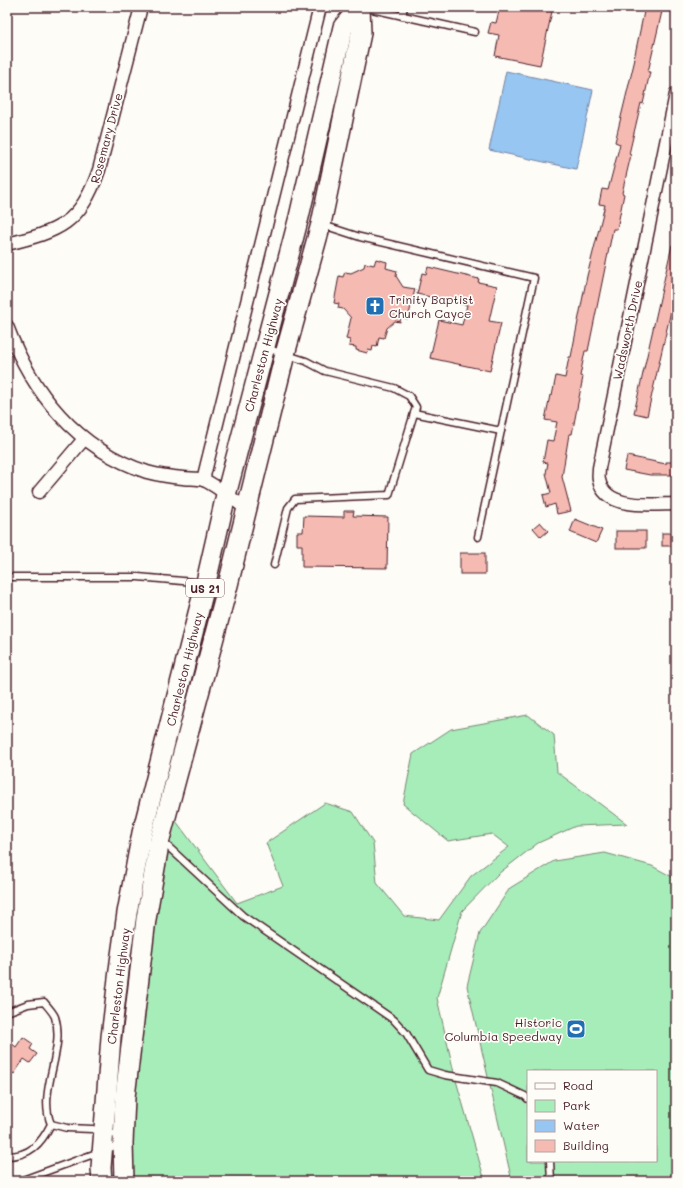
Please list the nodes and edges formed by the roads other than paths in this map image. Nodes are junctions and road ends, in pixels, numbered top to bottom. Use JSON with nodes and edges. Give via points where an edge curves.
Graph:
{"nodes":[{"id":1,"x":141,"y":7,"type":"edge"},
{"id":2,"x":320,"y":7,"type":"edge"},
{"id":3,"x":361,"y":7,"type":"edge"},
{"id":4,"x":404,"y":7,"type":"edge"},
{"id":5,"x":402,"y":16,"type":"junction"},
{"id":6,"x":475,"y":32,"type":"dead end"},
{"id":7,"x":676,"y":94,"type":"edge"},
{"id":8,"x":321,"y":224,"type":"junction"},
{"id":9,"x":7,"y":244,"type":"edge"},
{"id":10,"x":7,"y":326,"type":"edge"},
{"id":11,"x":264,"y":347,"type":"junction"},
{"id":12,"x":285,"y":354,"type":"junction"},
{"id":13,"x":414,"y":413,"type":"junction"},
{"id":14,"x":501,"y":431,"type":"junction"},
{"id":15,"x":84,"y":439,"type":"junction"},
{"id":16,"x":203,"y":480,"type":"junction"},
{"id":17,"x":39,"y":492,"type":"dead end"},
{"id":18,"x":226,"y":495,"type":"junction"},
{"id":19,"x":676,"y":504,"type":"edge"},
{"id":20,"x":247,"y":509,"type":"junction"},
{"id":21,"x":478,"y":537,"type":"dead end"},
{"id":22,"x":274,"y":565,"type":"dead end"},
{"id":23,"x":7,"y":578,"type":"edge"},
{"id":24,"x":206,"y":582,"type":"junction"},
{"id":25,"x":228,"y":585,"type":"junction"},
{"id":26,"x":151,"y":836,"type":"junction"},
{"id":27,"x":7,"y":1012,"type":"edge"},
{"id":28,"x":527,"y":1098,"type":"edge"},
{"id":29,"x":51,"y":1124,"type":"junction"},
{"id":30,"x":104,"y":1132,"type":"junction"},
{"id":31,"x":123,"y":1140,"type":"junction"},
{"id":32,"x":102,"y":1151,"type":"junction"},
{"id":33,"x":7,"y":1156,"type":"edge"},
{"id":34,"x":550,"y":1162,"type":"edge"},
{"id":35,"x":20,"y":1181,"type":"edge"},
{"id":36,"x":102,"y":1181,"type":"edge"},
{"id":37,"x":124,"y":1181,"type":"edge"},
{"id":38,"x":551,"y":1181,"type":"edge"}],
"edges":[{"from":1,"to":9,"type":"street","name":"Rosemary Drive","via":[[91,192],[78,212],[60,227]]},
{"from":2,"to":16,"type":"street"},
{"from":3,"to":5,"type":"lane"},
{"from":3,"to":8,"type":"main road","name":"Charleston Highway","number":"US 21","via":[[361,33]]},
{"from":3,"to":11,"type":"main road","name":"Charleston Highway","number":"US 21","via":[[343,27],[299,217]]},
{"from":4,"to":5,"type":"lane"},
{"from":5,"to":6,"type":"lane"},
{"from":7,"to":19,"type":"street","name":"Wadsworth Drive","via":[[599,468],[599,480],[604,490],[615,500],[638,504]]},
{"from":8,"to":12,"type":"main road","name":"Charleston Highway","number":"US 21"},
{"from":8,"to":14,"type":"lane","via":[[360,237],[534,278]]},
{"from":10,"to":15,"type":"street","via":[[22,361],[38,388],[55,412]]},
{"from":11,"to":12,"type":"lane"},
{"from":11,"to":18,"type":"main road","name":"Charleston Highway","number":"US 21"},
{"from":12,"to":13,"type":"lane","via":[[324,371],[394,388],[409,396],[416,407]]},
{"from":12,"to":20,"type":"main road","name":"Charleston Highway","number":"US 21"},
{"from":13,"to":14,"type":"lane"},
{"from":13,"to":22,"type":"lane","via":[[389,495],[295,499],[288,508]]},
{"from":14,"to":21,"type":"lane"},
{"from":15,"to":16,"type":"street","via":[[114,459],[147,472]]},
{"from":15,"to":17,"type":"street"},
{"from":16,"to":18,"type":"street"},
{"from":18,"to":20,"type":"street"},
{"from":18,"to":24,"type":"main road","name":"Charleston Highway","number":"US 21"},
{"from":20,"to":25,"type":"main road","name":"Charleston Highway","number":"US 21"},
{"from":23,"to":24,"type":"lane","via":[[138,577]]},
{"from":24,"to":25,"type":"lane"},
{"from":24,"to":26,"type":"main road","name":"Charleston Highway","number":"US 21"},
{"from":25,"to":26,"type":"main road","name":"Charleston Highway","number":"US 21"},
{"from":26,"to":28,"type":"lane","via":[[243,916],[394,1020],[406,1033],[428,1070],[497,1083]]},
{"from":26,"to":30,"type":"main road","name":"Charleston Highway","number":"US 21","via":[[127,913],[111,1037]]},
{"from":26,"to":31,"type":"main road","name":"Charleston Highway","number":"US 21"},
{"from":27,"to":29,"type":"lane","via":[[28,1004],[44,1002],[55,1016],[58,1037],[50,1077],[48,1116]]},
{"from":29,"to":30,"type":"lane"},
{"from":29,"to":33,"type":"lane","via":[[42,1141],[29,1152]]},
{"from":30,"to":31,"type":"lane"},
{"from":30,"to":32,"type":"main road","name":"Charleston Highway","number":"US 21"},
{"from":31,"to":32,"type":"lane"},
{"from":31,"to":37,"type":"main road","name":"Charleston Highway","number":"US 21"},
{"from":32,"to":35,"type":"lane"},
{"from":32,"to":36,"type":"main road","name":"Charleston Highway","number":"US 21"},
{"from":34,"to":38,"type":"lane"}]}
